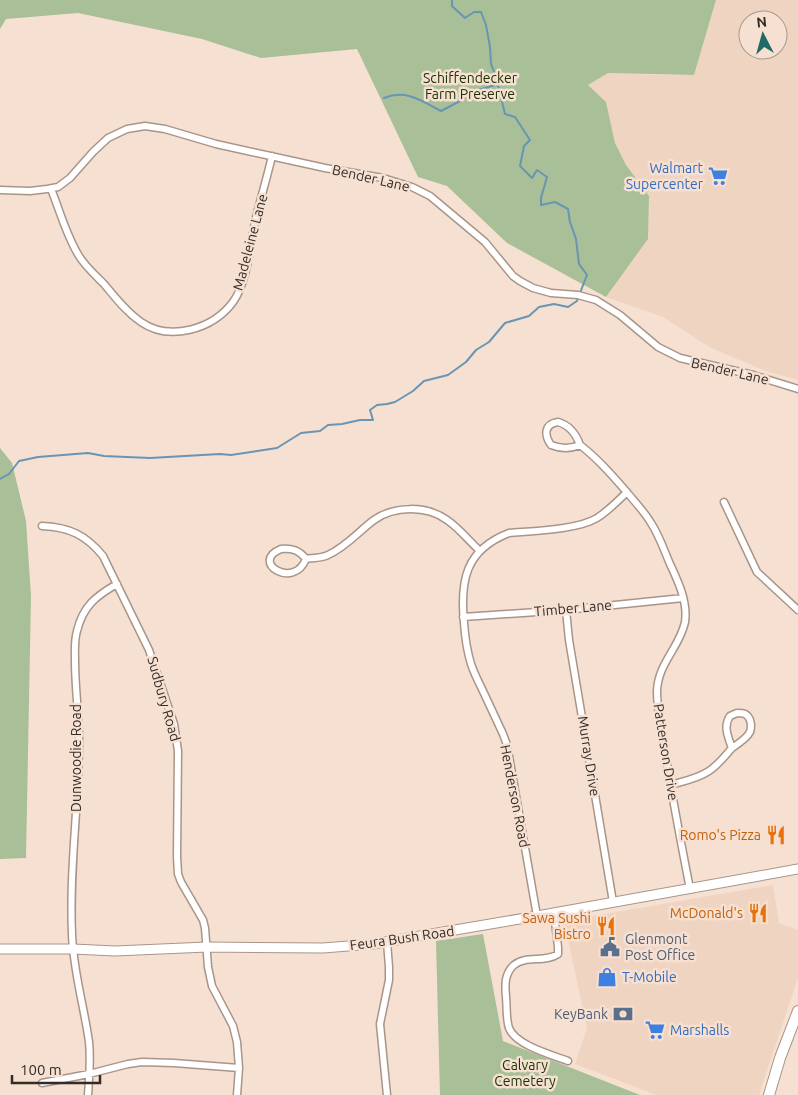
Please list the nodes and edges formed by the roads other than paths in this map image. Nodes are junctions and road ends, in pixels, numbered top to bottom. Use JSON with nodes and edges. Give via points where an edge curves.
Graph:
{"nodes":[{"id":1,"x":272,"y":156,"type":"junction"},
{"id":2,"x":51,"y":189,"type":"junction"},
{"id":3,"x":0,"y":190,"type":"edge"},
{"id":4,"x":798,"y":389,"type":"edge"},
{"id":5,"x":580,"y":445,"type":"junction"},
{"id":6,"x":627,"y":492,"type":"junction"},
{"id":7,"x":724,"y":502,"type":"dead end"},
{"id":8,"x":42,"y":526,"type":"dead end"},
{"id":9,"x":480,"y":551,"type":"junction"},
{"id":10,"x":306,"y":559,"type":"junction"},
{"id":11,"x":117,"y":584,"type":"junction"},
{"id":12,"x":683,"y":598,"type":"junction"},
{"id":13,"x":566,"y":610,"type":"junction"},
{"id":14,"x":798,"y":610,"type":"edge"},
{"id":15,"x":463,"y":617,"type":"junction"},
{"id":16,"x":732,"y":748,"type":"junction"},
{"id":17,"x":670,"y":785,"type":"junction"},
{"id":18,"x":798,"y":869,"type":"edge"},
{"id":19,"x":690,"y":889,"type":"junction"},
{"id":20,"x":613,"y":902,"type":"junction"},
{"id":21,"x":554,"y":913,"type":"junction"},
{"id":22,"x":537,"y":916,"type":"junction"},
{"id":23,"x":387,"y":942,"type":"junction"},
{"id":24,"x":207,"y":947,"type":"junction"},
{"id":25,"x":0,"y":949,"type":"edge"},
{"id":26,"x":73,"y":949,"type":"junction"},
{"id":27,"x":798,"y":1010,"type":"edge"},
{"id":28,"x":568,"y":1061,"type":"dead end"},
{"id":29,"x":239,"y":1068,"type":"junction"},
{"id":30,"x":89,"y":1074,"type":"junction"},
{"id":31,"x":42,"y":1083,"type":"dead end"},
{"id":32,"x":88,"y":1095,"type":"edge"},
{"id":33,"x":237,"y":1095,"type":"edge"},
{"id":34,"x":387,"y":1095,"type":"edge"},
{"id":35,"x":769,"y":1095,"type":"edge"}],
"edges":[{"from":1,"to":2,"type":"street","name":"Bender Lane","via":[[151,126],[135,127],[104,142],[67,180]]},
{"from":1,"to":2,"type":"street","name":"Madeleine Lane","via":[[241,287],[225,312],[198,328],[183,331],[154,328],[130,314],[80,258]]},
{"from":1,"to":4,"type":"street","name":"Bender Lane","via":[[383,178],[419,189],[480,237],[513,276],[525,284],[538,290],[596,300],[620,315],[658,347],[680,358]]},
{"from":2,"to":3,"type":"street"},
{"from":5,"to":5,"type":"street","name":"Patterson Drive","via":[[572,448],[550,445],[546,436],[548,426],[558,422],[567,426]]},
{"from":5,"to":6,"type":"street","name":"Patterson Drive"},
{"from":6,"to":9,"type":"street","name":"Henderson Road","via":[[598,518],[576,526],[509,533],[492,540]]},
{"from":6,"to":12,"type":"street","name":"Patterson Drive","via":[[651,523]]},
{"from":7,"to":14,"type":"street","via":[[757,572]]},
{"from":8,"to":11,"type":"street","name":"Sudbury Road","via":[[65,528],[87,540],[103,556]]},
{"from":9,"to":10,"type":"street","via":[[446,519],[428,511],[408,509],[376,518],[328,555]]},
{"from":9,"to":15,"type":"street","name":"Henderson Road","via":[[465,575]]},
{"from":10,"to":10,"type":"street","via":[[296,571],[285,573],[274,570],[269,560],[271,554],[286,548],[298,551]]},
{"from":11,"to":24,"type":"street","name":"Sudbury Road","via":[[149,650],[174,724],[178,752],[177,868],[180,882],[203,920]]},
{"from":11,"to":26,"type":"street","name":"Dunwoodie Road","via":[[92,601],[77,632],[75,679],[79,740]]},
{"from":12,"to":13,"type":"street","name":"Timber Lane"},
{"from":12,"to":17,"type":"street","name":"Patterson Drive","via":[[685,622],[659,674],[657,690]]},
{"from":13,"to":15,"type":"street","name":"Timber Lane"},
{"from":13,"to":20,"type":"street","name":"Murray Drive"},
{"from":15,"to":22,"type":"street","name":"Henderson Road","via":[[471,666],[506,745]]},
{"from":16,"to":16,"type":"street","via":[[750,731],[750,719],[745,714],[733,714],[728,719],[727,737]]},
{"from":16,"to":17,"type":"street","via":[[709,771]]},
{"from":17,"to":19,"type":"street","name":"Patterson Drive"},
{"from":18,"to":19,"type":"main road","name":"Feura Bush Road"},
{"from":19,"to":20,"type":"main road","name":"Feura Bush Road"},
{"from":20,"to":21,"type":"main road","name":"Feura Bush Road"},
{"from":21,"to":22,"type":"main road","name":"Feura Bush Road"},
{"from":21,"to":28,"type":"street","via":[[558,954],[520,962],[509,971],[505,983],[508,1022],[511,1031],[522,1042]]},
{"from":22,"to":23,"type":"main road","name":"Feura Bush Road"},
{"from":23,"to":24,"type":"main road","name":"Feura Bush Road","via":[[323,948]]},
{"from":23,"to":34,"type":"street","via":[[389,980],[380,1024]]},
{"from":24,"to":26,"type":"main road","name":"Feura Bush Road","via":[[115,951]]},
{"from":24,"to":29,"type":"street","name":"Sudbury Road","via":[[212,986],[233,1026]]},
{"from":25,"to":26,"type":"main road","name":"Feura Bush Road"},
{"from":26,"to":30,"type":"street","name":"Dunwoodie Road","via":[[89,1044]]},
{"from":27,"to":35,"type":"main road"},
{"from":29,"to":30,"type":"street","via":[[157,1062],[128,1064]]},
{"from":29,"to":33,"type":"street","name":"Sudbury Road"},
{"from":30,"to":31,"type":"street"},
{"from":30,"to":32,"type":"street","name":"Dunwoodie Road"}]}
